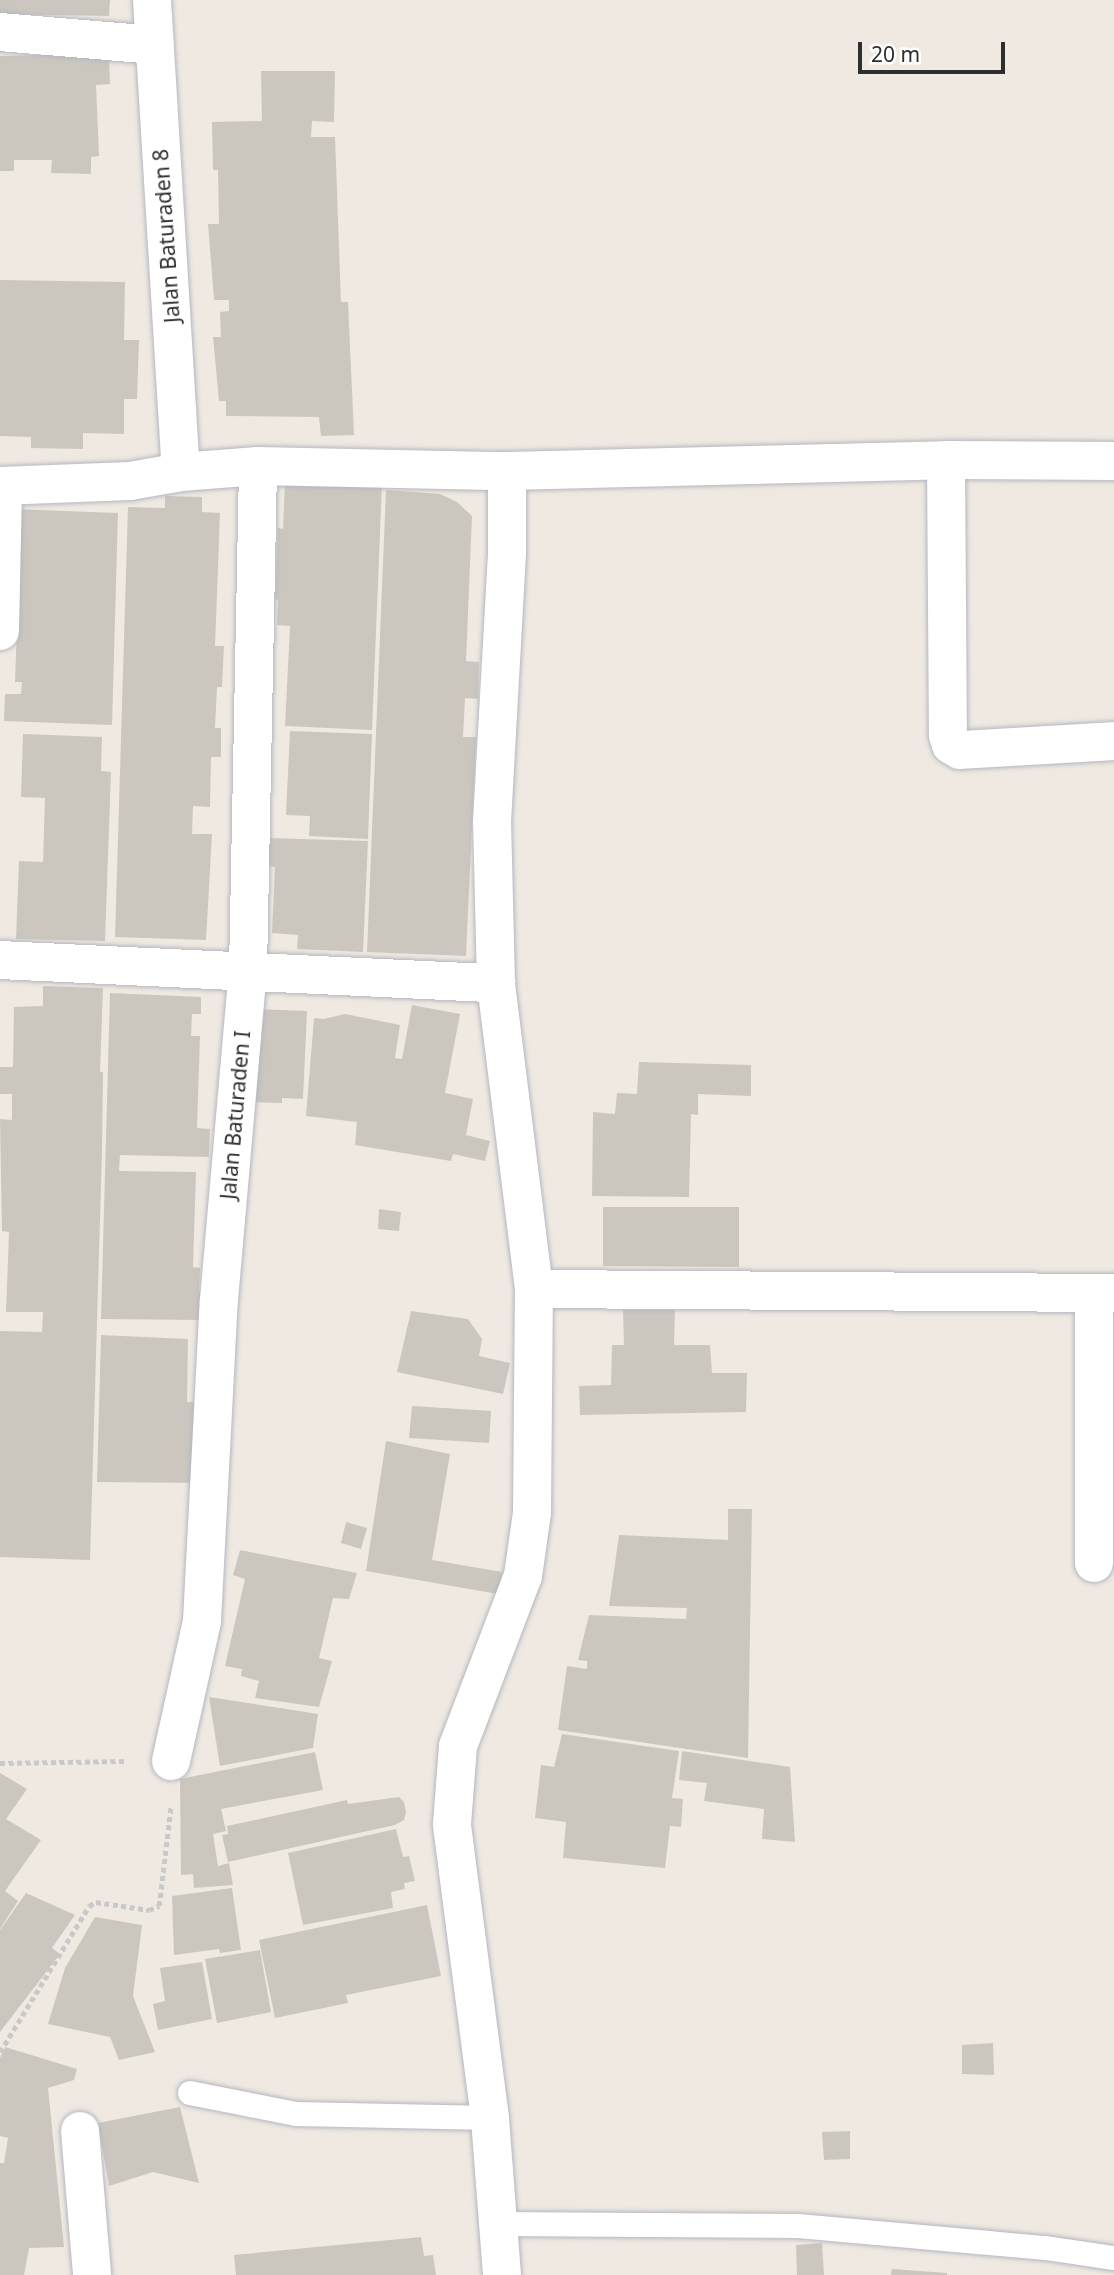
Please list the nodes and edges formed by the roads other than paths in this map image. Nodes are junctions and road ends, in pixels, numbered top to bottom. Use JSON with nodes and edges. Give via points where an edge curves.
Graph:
{"nodes":[{"id":1,"x":152,"y":0,"type":"edge"},
{"id":2,"x":0,"y":32,"type":"edge"},
{"id":3,"x":153,"y":45,"type":"junction"},
{"id":4,"x":946,"y":460,"type":"junction"},
{"id":5,"x":1114,"y":461,"type":"edge"},
{"id":6,"x":258,"y":466,"type":"junction"},
{"id":7,"x":507,"y":471,"type":"junction"},
{"id":8,"x":181,"y":472,"type":"junction"},
{"id":9,"x":1,"y":486,"type":"edge"},
{"id":10,"x":0,"y":631,"type":"edge"},
{"id":11,"x":1114,"y":741,"type":"edge"},
{"id":12,"x":0,"y":960,"type":"edge"},
{"id":13,"x":248,"y":970,"type":"junction"},
{"id":14,"x":496,"y":983,"type":"junction"},
{"id":15,"x":534,"y":1289,"type":"junction"},
{"id":16,"x":1104,"y":1293,"type":"edge"},
{"id":17,"x":1094,"y":1563,"type":"dead end"},
{"id":18,"x":171,"y":1761,"type":"road end"},
{"id":19,"x":190,"y":2093,"type":"dead end"},
{"id":20,"x":490,"y":2118,"type":"junction"},
{"id":21,"x":80,"y":2131,"type":"dead end"},
{"id":22,"x":497,"y":2224,"type":"junction"},
{"id":23,"x":1114,"y":2258,"type":"edge"},
{"id":24,"x":92,"y":2275,"type":"edge"},
{"id":25,"x":502,"y":2275,"type":"edge"}],
"edges":[{"from":1,"to":3,"type":"street","name":"Jalan Baturaden 8"},
{"from":2,"to":3,"type":"street"},
{"from":3,"to":8,"type":"street","name":"Jalan Baturaden 8"},
{"from":4,"to":5,"type":"street"},
{"from":4,"to":7,"type":"street"},
{"from":4,"to":11,"type":"street","via":[[951,745],[960,750]]},
{"from":6,"to":7,"type":"street"},
{"from":6,"to":8,"type":"street"},
{"from":6,"to":13,"type":"street","name":"Jalan Baturaden I"},
{"from":7,"to":14,"type":"street","via":[[492,822]]},
{"from":8,"to":9,"type":"street","via":[[130,481]]},
{"from":9,"to":10,"type":"street"},
{"from":12,"to":13,"type":"street"},
{"from":13,"to":14,"type":"street"},
{"from":13,"to":18,"type":"street","name":"Jalan Baturaden I","via":[[219,1300],[202,1621]]},
{"from":14,"to":15,"type":"street"},
{"from":15,"to":16,"type":"street"},
{"from":15,"to":20,"type":"street","via":[[532,1513],[523,1576],[458,1746],[452,1824]]},
{"from":16,"to":17,"type":"street"},
{"from":19,"to":20,"type":"lane","via":[[296,2114]]},
{"from":20,"to":22,"type":"street"},
{"from":21,"to":24,"type":"street"},
{"from":22,"to":23,"type":"lane","via":[[798,2226]]},
{"from":22,"to":25,"type":"street"}]}
